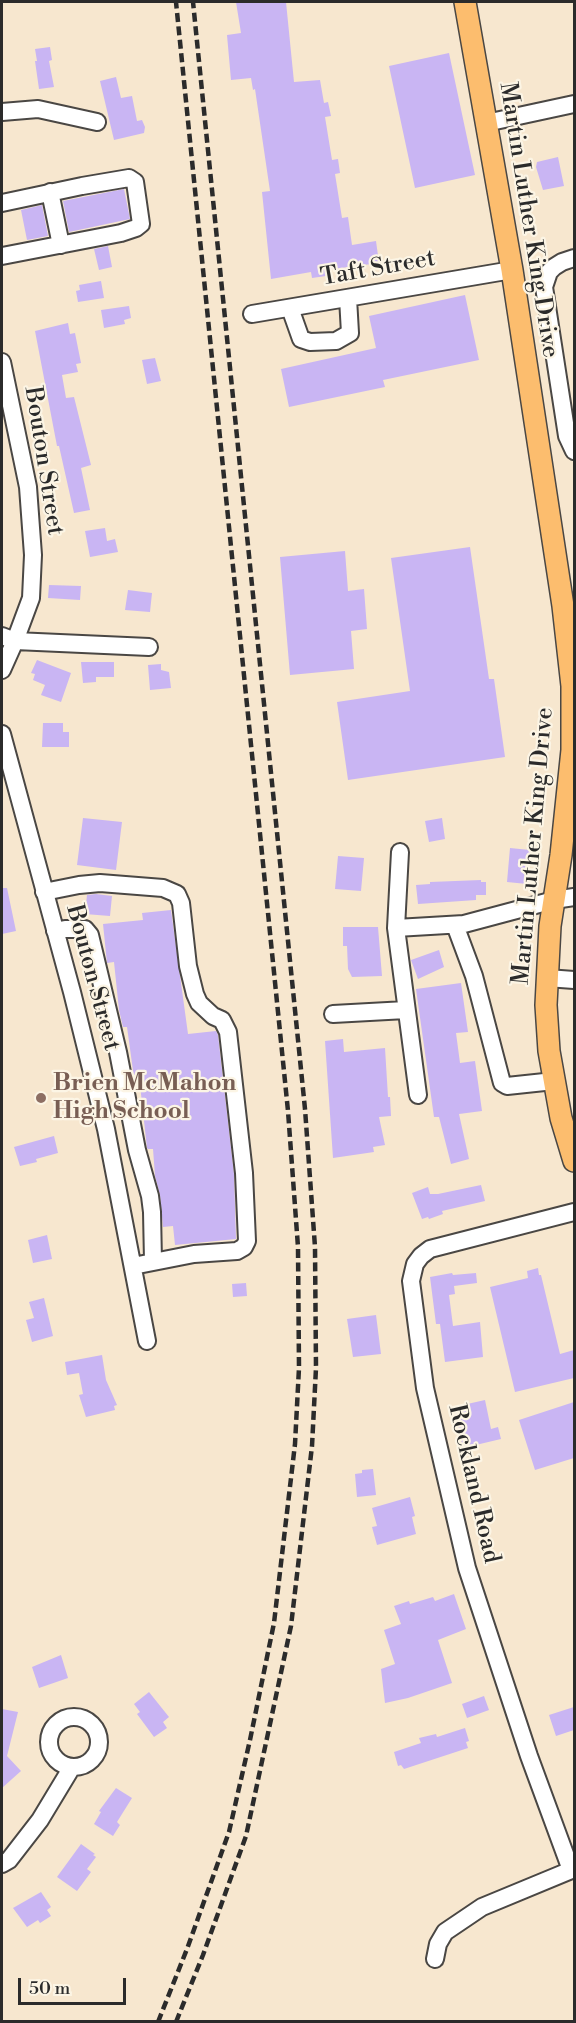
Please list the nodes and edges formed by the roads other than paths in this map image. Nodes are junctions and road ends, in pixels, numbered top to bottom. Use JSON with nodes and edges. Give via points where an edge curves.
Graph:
{"nodes":[{"id":1,"x":465,"y":2,"type":"edge"},
{"id":2,"x":574,"y":104,"type":"edge"},
{"id":3,"x":2,"y":112,"type":"edge"},
{"id":4,"x":97,"y":122,"type":"dead end"},
{"id":5,"x":486,"y":123,"type":"junction"},
{"id":6,"x":50,"y":192,"type":"junction"},
{"id":7,"x":2,"y":202,"type":"edge"},
{"id":8,"x":61,"y":245,"type":"junction"},
{"id":9,"x":2,"y":256,"type":"edge"},
{"id":10,"x":574,"y":258,"type":"edge"},
{"id":11,"x":512,"y":270,"type":"junction"},
{"id":12,"x":348,"y":298,"type":"junction"},
{"id":13,"x":290,"y":308,"type":"junction"},
{"id":14,"x":252,"y":314,"type":"dead end"},
{"id":15,"x":2,"y":362,"type":"edge"},
{"id":16,"x":574,"y":451,"type":"edge"},
{"id":17,"x":8,"y":639,"type":"edge"},
{"id":18,"x":149,"y":647,"type":"dead end"},
{"id":19,"x":2,"y":670,"type":"edge"},
{"id":20,"x":2,"y":734,"type":"edge"},
{"id":21,"x":400,"y":852,"type":"dead end"},
{"id":22,"x":44,"y":892,"type":"junction"},
{"id":23,"x":564,"y":898,"type":"edge"},
{"id":24,"x":455,"y":925,"type":"junction"},
{"id":25,"x":396,"y":928,"type":"junction"},
{"id":26,"x":55,"y":931,"type":"junction"},
{"id":27,"x":547,"y":978,"type":"junction"},
{"id":28,"x":574,"y":981,"type":"edge"},
{"id":29,"x":406,"y":1010,"type":"junction"},
{"id":30,"x":333,"y":1014,"type":"dead end"},
{"id":31,"x":554,"y":1081,"type":"junction"},
{"id":32,"x":418,"y":1095,"type":"dead end"},
{"id":33,"x":574,"y":1161,"type":"edge"},
{"id":34,"x":574,"y":1212,"type":"edge"},
{"id":35,"x":153,"y":1261,"type":"junction"},
{"id":36,"x":133,"y":1266,"type":"junction"},
{"id":37,"x":147,"y":1341,"type":"dead end"},
{"id":38,"x":72,"y":1767,"type":"dead end"},
{"id":39,"x":2,"y":1864,"type":"edge"},
{"id":40,"x":573,"y":1870,"type":"edge"},
{"id":41,"x":435,"y":1959,"type":"dead end"}],
"edges":[{"from":1,"to":5,"type":"main road","name":"Martin Luther King Drive"},
{"from":2,"to":5,"type":"street"},
{"from":3,"to":4,"type":"street","via":[[38,109]]},
{"from":5,"to":11,"type":"main road","name":"Martin Luther King Drive"},
{"from":6,"to":7,"type":"street"},
{"from":6,"to":8,"type":"street"},
{"from":6,"to":8,"type":"street","via":[[129,178],[135,182],[141,224],[121,233]]},
{"from":8,"to":9,"type":"street"},
{"from":10,"to":16,"type":"street","via":[[554,267],[544,287],[567,436]]},
{"from":11,"to":12,"type":"street","name":"Taft Street"},
{"from":11,"to":23,"type":"main road","name":"Martin Luther King Drive","via":[[572,686],[572,750],[561,855]]},
{"from":12,"to":13,"type":"street","name":"Taft Street"},
{"from":12,"to":13,"type":"street","via":[[350,333],[336,341],[301,339]]},
{"from":13,"to":14,"type":"street","name":"Taft Street"},
{"from":15,"to":17,"type":"street","name":"Bouton Street","via":[[28,487],[33,555],[31,598]]},
{"from":17,"to":18,"type":"street"},
{"from":17,"to":19,"type":"street","name":"Bouton Street"},
{"from":20,"to":22,"type":"street","name":"Bouton Street"},
{"from":21,"to":25,"type":"street"},
{"from":22,"to":26,"type":"street","name":"Bouton Street"},
{"from":22,"to":35,"type":"street","via":[[100,883],[163,888],[177,894],[195,994],[199,1003],[222,1020],[228,1032],[244,1173],[247,1241],[237,1251]]},
{"from":23,"to":24,"type":"street"},
{"from":23,"to":27,"type":"main road","name":"Martin Luther King Drive","via":[[550,926]]},
{"from":24,"to":25,"type":"street"},
{"from":24,"to":31,"type":"street","via":[[474,976],[502,1083],[507,1086]]},
{"from":25,"to":29,"type":"street"},
{"from":26,"to":35,"type":"street","via":[[85,929],[90,934],[150,1196]]},
{"from":26,"to":36,"type":"street","name":"Bouton Street","via":[[106,1129]]},
{"from":27,"to":28,"type":"street"},
{"from":27,"to":31,"type":"main road","name":"Martin Luther King Drive"},
{"from":29,"to":30,"type":"street"},
{"from":29,"to":32,"type":"street"},
{"from":31,"to":33,"type":"main road","name":"Martin Luther King Drive"},
{"from":34,"to":40,"type":"street","name":"Rockland Road","via":[[430,1249],[414,1264],[411,1281],[425,1388],[467,1568],[529,1756]]},
{"from":35,"to":36,"type":"street"},
{"from":36,"to":37,"type":"street","name":"Bouton Street"},
{"from":38,"to":39,"type":"street","via":[[40,1820]]},
{"from":40,"to":41,"type":"street","name":"Rockland Road","via":[[482,1907],[445,1932]]}]}
